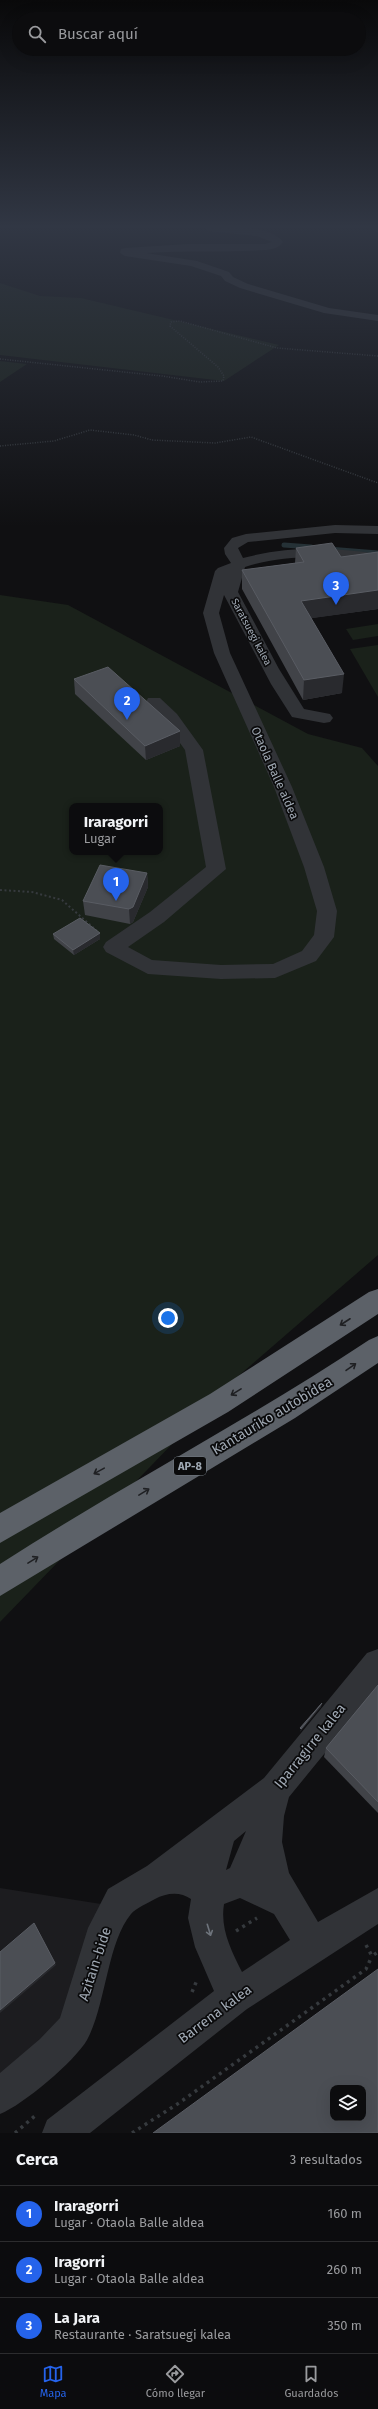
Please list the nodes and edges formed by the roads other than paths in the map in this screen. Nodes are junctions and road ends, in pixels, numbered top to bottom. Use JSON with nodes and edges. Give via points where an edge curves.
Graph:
{"nodes":[{"id":1,"x":378,"y":530,"type":"edge"},
{"id":2,"x":378,"y":558,"type":"edge"},
{"id":3,"x":239,"y":563,"type":"junction"},
{"id":4,"x":154,"y":702,"type":"dead end"},
{"id":5,"x":324,"y":718,"type":"dead end"},
{"id":6,"x":378,"y":1300,"type":"edge"},
{"id":7,"x":378,"y":1348,"type":"edge"},
{"id":8,"x":0,"y":1529,"type":"edge"},
{"id":9,"x":0,"y":1581,"type":"edge"},
{"id":10,"x":378,"y":1664,"type":"edge"},
{"id":11,"x":275,"y":1789,"type":"junction"},
{"id":12,"x":266,"y":1824,"type":"junction"},
{"id":13,"x":221,"y":1830,"type":"junction"},
{"id":14,"x":159,"y":1878,"type":"junction"},
{"id":15,"x":241,"y":1881,"type":"junction"},
{"id":16,"x":209,"y":1892,"type":"junction"},
{"id":17,"x":285,"y":1902,"type":"junction"},
{"id":18,"x":378,"y":1905,"type":"edge"},
{"id":19,"x":313,"y":1944,"type":"junction"},
{"id":20,"x":236,"y":1997,"type":"junction"},
{"id":21,"x":0,"y":2096,"type":"edge"},
{"id":22,"x":49,"y":2123,"type":"edge"}],
"edges":[{"from":1,"to":3,"type":"street","via":[[335,529],[246,538],[236,541],[231,548]]},
{"from":2,"to":3,"type":"street","via":[[328,553],[279,555]]},
{"from":3,"to":4,"type":"street","name":"Otaola Balle aldea","via":[[223,571],[211,613],[222,653],[283,787],[314,867],[327,911],[324,937],[309,956],[275,971],[220,972],[148,967],[113,947],[158,917],[216,869],[194,750],[171,718]]},
{"from":3,"to":5,"type":"street","name":"Saratsuegi kalea","via":[[230,592],[282,690],[298,713]]},
{"from":6,"to":8,"type":"highway","one_way":true,"via":[[219,1403]]},
{"from":9,"to":7,"type":"highway","name":"Kantauriko autobidea","number":"AP-8","one_way":true,"via":[[333,1380]]},
{"from":10,"to":11,"type":"street","name":"Iparragirre kalea"},
{"from":11,"to":12,"type":"street"},
{"from":11,"to":13,"type":"street","name":"Iparragirre kalea"},
{"from":12,"to":15,"type":"street"},
{"from":12,"to":17,"type":"street","via":[[266,1846],[271,1871]]},
{"from":13,"to":14,"type":"street","name":"Iparragirre kalea"},
{"from":13,"to":16,"type":"street","via":[[209,1867]]},
{"from":14,"to":16,"type":"street","name":"Azitain-bide","via":[[189,1877]]},
{"from":14,"to":21,"type":"street","name":"Azitain-bide","via":[[120,1901],[105,1928],[74,2028],[53,2052]]},
{"from":15,"to":16,"type":"street"},
{"from":15,"to":17,"type":"street"},
{"from":16,"to":20,"type":"street","one_way":true,"via":[[205,1918],[213,1946]]},
{"from":17,"to":19,"type":"street"},
{"from":18,"to":19,"type":"street","name":"Barrena kalea"},
{"from":19,"to":20,"type":"street","name":"Barrena kalea"},
{"from":20,"to":22,"type":"street","name":"Barrena kalea"}]}
